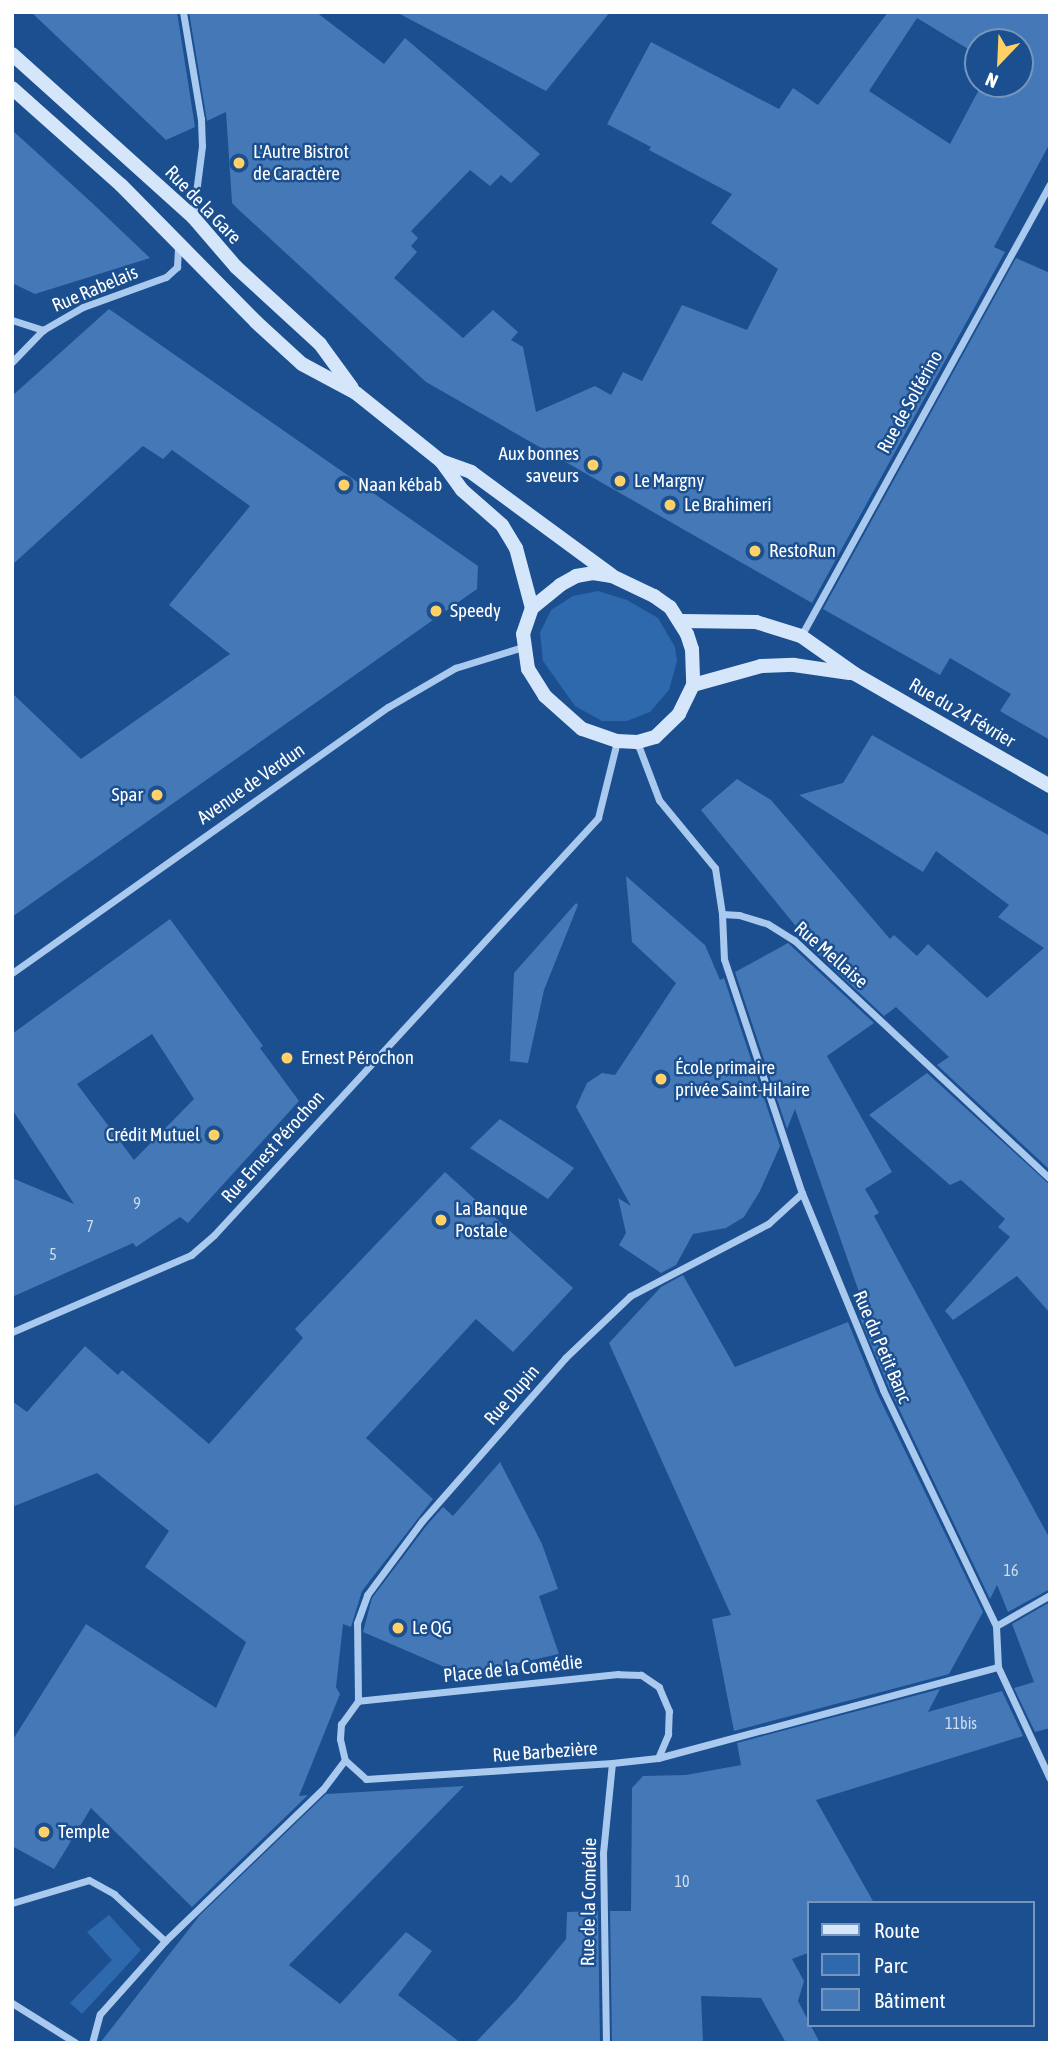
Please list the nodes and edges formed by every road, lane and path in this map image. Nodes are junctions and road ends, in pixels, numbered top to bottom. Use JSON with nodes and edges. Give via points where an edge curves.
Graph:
{"nodes":[{"id":1,"x":183,"y":12,"type":"edge"},
{"id":2,"x":12,"y":54,"type":"edge"},
{"id":3,"x":12,"y":88,"type":"edge"},
{"id":4,"x":1050,"y":184,"type":"edge"},
{"id":5,"x":1041,"y":199,"type":"junction"},
{"id":6,"x":1050,"y":204,"type":"edge"},
{"id":7,"x":193,"y":217,"type":"junction"},
{"id":8,"x":178,"y":244,"type":"junction"},
{"id":9,"x":12,"y":320,"type":"edge"},
{"id":10,"x":43,"y":330,"type":"junction"},
{"id":11,"x":12,"y":362,"type":"edge"},
{"id":12,"x":355,"y":393,"type":"junction"},
{"id":13,"x":441,"y":461,"type":"junction"},
{"id":14,"x":612,"y":576,"type":"junction"},
{"id":15,"x":532,"y":608,"type":"junction"},
{"id":16,"x":681,"y":621,"type":"junction"},
{"id":17,"x":801,"y":636,"type":"junction"},
{"id":18,"x":523,"y":647,"type":"junction"},
{"id":19,"x":855,"y":674,"type":"junction"},
{"id":20,"x":693,"y":685,"type":"junction"},
{"id":21,"x":617,"y":741,"type":"junction"},
{"id":22,"x":636,"y":742,"type":"junction"},
{"id":23,"x":1050,"y":786,"type":"edge"},
{"id":24,"x":722,"y":914,"type":"junction"},
{"id":25,"x":12,"y":973,"type":"edge"},
{"id":26,"x":1050,"y":1179,"type":"edge"},
{"id":27,"x":802,"y":1193,"type":"junction"},
{"id":28,"x":12,"y":1332,"type":"edge"},
{"id":29,"x":1050,"y":1594,"type":"edge"},
{"id":30,"x":996,"y":1626,"type":"junction"},
{"id":31,"x":998,"y":1667,"type":"junction"},
{"id":32,"x":358,"y":1701,"type":"junction"},
{"id":33,"x":658,"y":1758,"type":"junction"},
{"id":34,"x":345,"y":1760,"type":"junction"},
{"id":35,"x":612,"y":1763,"type":"junction"},
{"id":36,"x":1050,"y":1779,"type":"edge"},
{"id":37,"x":12,"y":1903,"type":"edge"},
{"id":38,"x":165,"y":1941,"type":"junction"},
{"id":39,"x":12,"y":2003,"type":"edge"},
{"id":40,"x":76,"y":2043,"type":"edge"},
{"id":41,"x":92,"y":2043,"type":"edge"},
{"id":42,"x":606,"y":2043,"type":"edge"}],
"edges":[{"from":1,"to":7,"type":"street","via":[[201,119]]},
{"from":2,"to":7,"type":"main road","name":"Rue de la Gare"},
{"from":3,"to":8,"type":"main road","name":"Rue de la Gare","via":[[121,185]]},
{"from":4,"to":5,"type":"street","name":"Rue de Solférino"},
{"from":5,"to":6,"type":"street"},
{"from":5,"to":17,"type":"street","name":"Rue de Solférino"},
{"from":7,"to":12,"type":"main road","name":"Rue de la Gare","via":[[236,267],[320,344]]},
{"from":8,"to":10,"type":"street","name":"Rue Rabelais","via":[[177,267],[166,277],[83,307]]},
{"from":8,"to":12,"type":"main road","name":"Rue de la Gare","via":[[302,363]]},
{"from":9,"to":10,"type":"street"},
{"from":10,"to":11,"type":"street","name":"Rue Rabelais"},
{"from":12,"to":13,"type":"main road","name":"Rue de la Gare"},
{"from":13,"to":14,"type":"main road","name":"Rue de la Gare","via":[[471,472]]},
{"from":13,"to":15,"type":"main road","name":"Rue de la Gare","via":[[462,490],[502,525],[516,548]]},
{"from":14,"to":15,"type":"main road","via":[[576,576]]},
{"from":14,"to":16,"type":"main road","via":[[654,596]]},
{"from":15,"to":18,"type":"main road"},
{"from":16,"to":17,"type":"main road","name":"Rue du 24 Février","via":[[756,622]]},
{"from":16,"to":20,"type":"main road","via":[[692,649]]},
{"from":17,"to":19,"type":"main road","name":"Rue du 24 Février"},
{"from":18,"to":21,"type":"main road","via":[[528,669],[545,696],[582,729]]},
{"from":18,"to":25,"type":"street","name":"Avenue de Verdun","via":[[455,668],[388,707]]},
{"from":19,"to":20,"type":"main road","name":"Rue du 24 Février","via":[[776,665]]},
{"from":19,"to":23,"type":"main road","name":"Rue du 24 Février"},
{"from":20,"to":22,"type":"main road","via":[[670,725],[655,737]]},
{"from":21,"to":22,"type":"main road"},
{"from":21,"to":28,"type":"street","name":"Rue Ernest Pérochon","via":[[598,818],[214,1236],[191,1255]]},
{"from":22,"to":24,"type":"street","via":[[659,800],[715,868]]},
{"from":24,"to":26,"type":"street","name":"Rue Mellaise","via":[[768,924],[794,940]]},
{"from":24,"to":27,"type":"street","name":"Rue du Petit Banc","via":[[724,958]]},
{"from":27,"to":30,"type":"street","name":"Rue du Petit Banc","via":[[883,1390]]},
{"from":27,"to":32,"type":"street","name":"Rue Dupin","via":[[768,1224],[630,1296],[565,1358],[422,1521],[368,1595],[357,1623]]},
{"from":29,"to":30,"type":"street"},
{"from":30,"to":31,"type":"street","name":"Rue du Petit Banc"},
{"from":31,"to":33,"type":"street","name":"Rue Barbezière"},
{"from":31,"to":36,"type":"street","name":"Rue du Petit Banc"},
{"from":32,"to":33,"type":"street","name":"Place de la Comédie","via":[[641,1675],[659,1687],[669,1711],[668,1734]]},
{"from":32,"to":34,"type":"street","via":[[341,1724]]},
{"from":33,"to":35,"type":"street","name":"Rue Barbezière"},
{"from":34,"to":35,"type":"street","name":"Rue Barbezière","via":[[366,1779]]},
{"from":34,"to":38,"type":"street","via":[[323,1789]]},
{"from":35,"to":42,"type":"street","name":"Rue de la Comédie","via":[[603,1853]]},
{"from":37,"to":38,"type":"street","via":[[89,1880],[114,1894]]},
{"from":38,"to":41,"type":"street","via":[[100,2014]]},
{"from":39,"to":40,"type":"street"}]}
